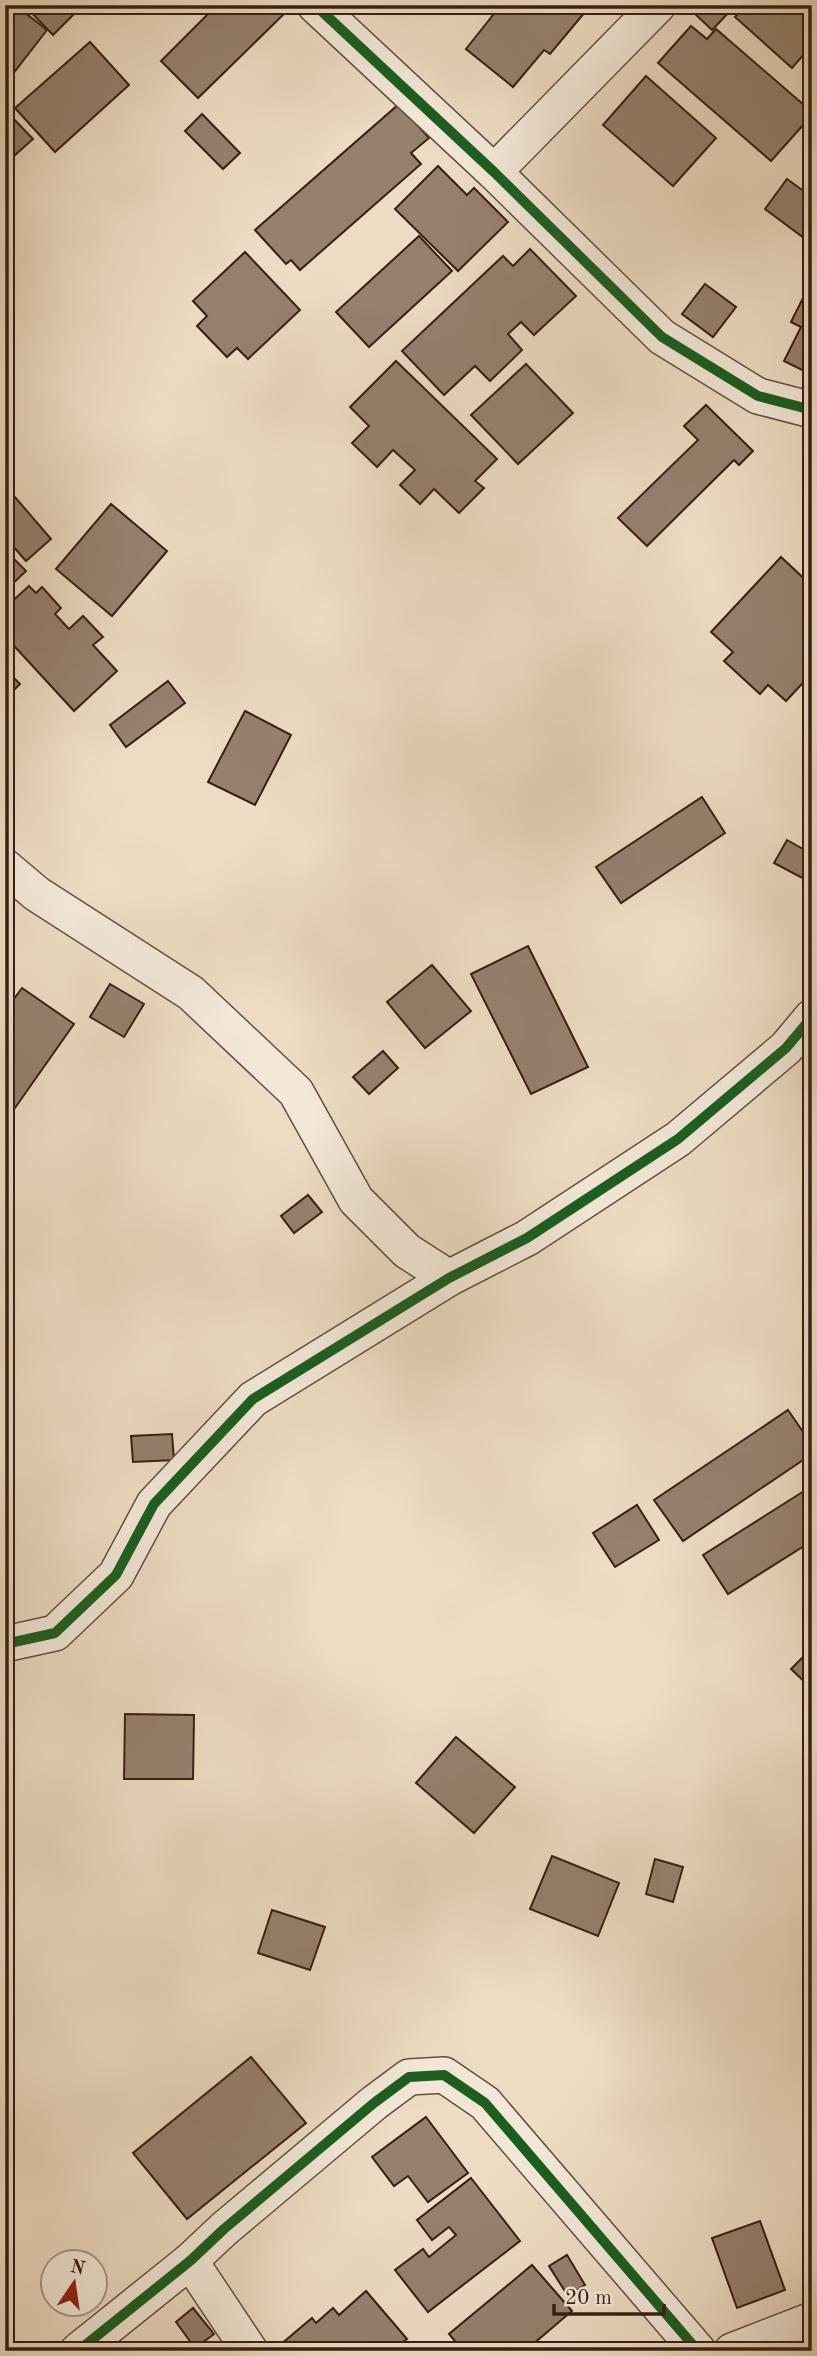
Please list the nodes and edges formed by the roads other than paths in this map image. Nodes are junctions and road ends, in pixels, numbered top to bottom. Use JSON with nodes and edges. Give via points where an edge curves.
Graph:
{"nodes":[{"id":1,"x":315,"y":5,"type":"edge"},
{"id":2,"x":658,"y":5,"type":"edge"},
{"id":3,"x":494,"y":172,"type":"junction"},
{"id":4,"x":812,"y":410,"type":"edge"},
{"id":5,"x":5,"y":867,"type":"edge"},
{"id":6,"x":812,"y":1017,"type":"edge"},
{"id":7,"x":449,"y":1278,"type":"junction"},
{"id":8,"x":5,"y":1644,"type":"edge"},
{"id":9,"x":190,"y":2261,"type":"junction"},
{"id":10,"x":812,"y":2320,"type":"edge"},
{"id":11,"x":78,"y":2351,"type":"edge"},
{"id":12,"x":250,"y":2351,"type":"edge"},
{"id":13,"x":698,"y":2351,"type":"edge"},
{"id":14,"x":732,"y":2351,"type":"edge"}],
"edges":[{"from":1,"to":3,"type":"street"},
{"from":2,"to":3,"type":"street"},
{"from":3,"to":4,"type":"street","via":[[662,337],[758,396]]},
{"from":5,"to":7,"type":"street","via":[[37,894],[191,993],[296,1092],[356,1200],[407,1251]]},
{"from":6,"to":7,"type":"street","via":[[786,1048],[678,1139],[527,1238]]},
{"from":7,"to":8,"type":"street","via":[[253,1399],[154,1504],[116,1575],[55,1633]]},
{"from":9,"to":11,"type":"street"},
{"from":9,"to":12,"type":"street"},
{"from":9,"to":13,"type":"street","via":[[409,2077],[444,2075],[485,2103]]},
{"from":10,"to":14,"type":"street"}]}
